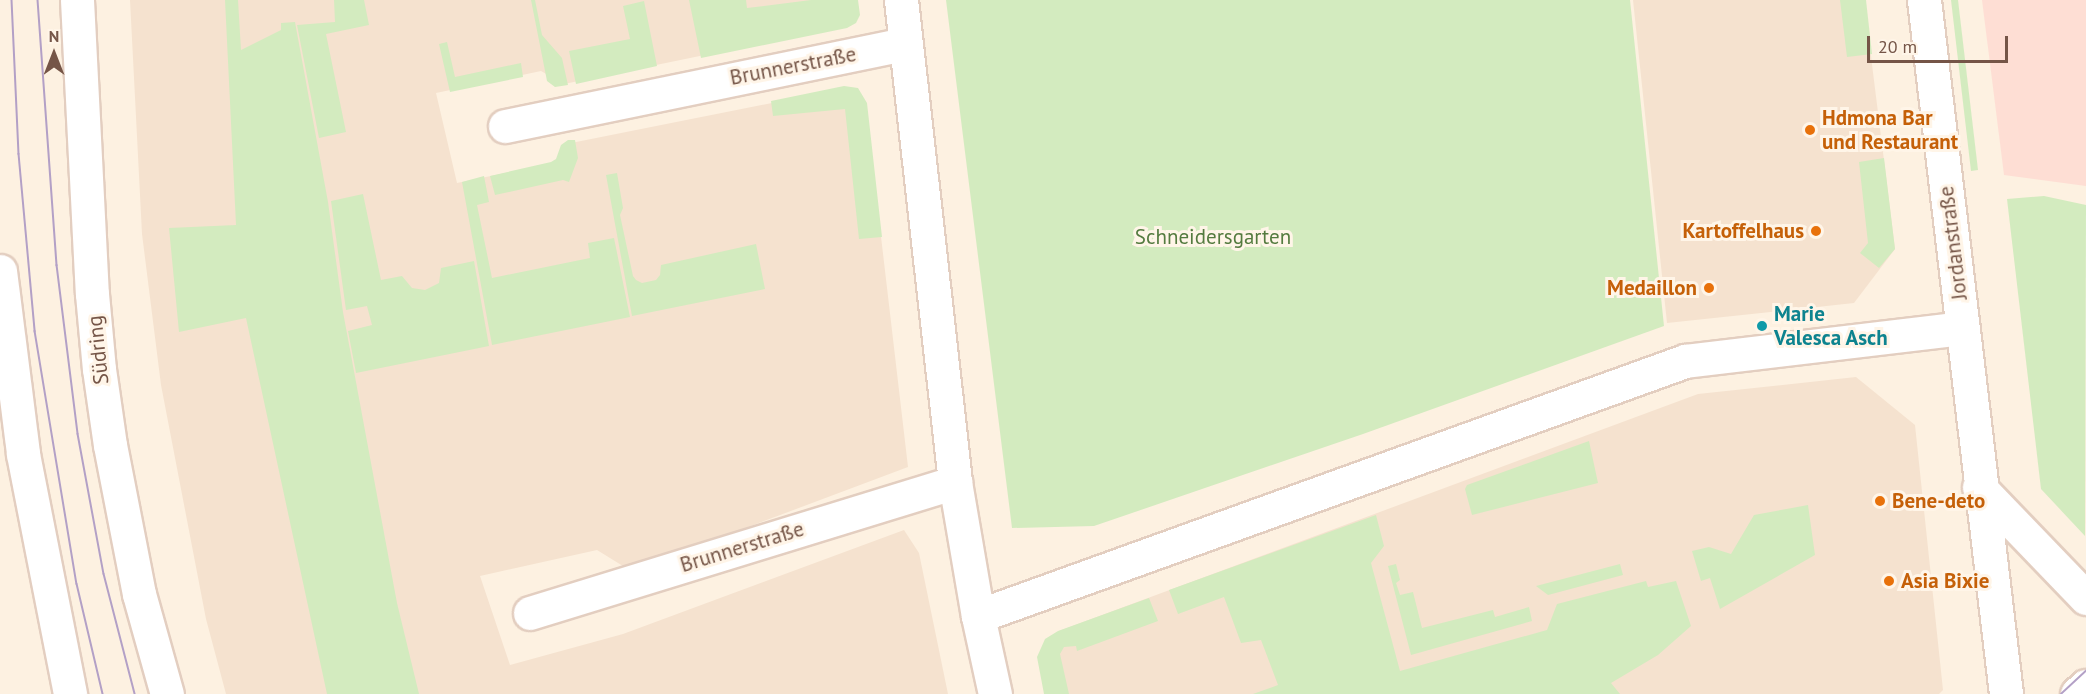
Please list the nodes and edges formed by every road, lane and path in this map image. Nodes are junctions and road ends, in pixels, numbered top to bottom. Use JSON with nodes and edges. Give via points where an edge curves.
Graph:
{"nodes":[{"id":1,"x":77,"y":0,"type":"edge"},
{"id":2,"x":901,"y":0,"type":"edge"},
{"id":3,"x":1924,"y":0,"type":"edge"},
{"id":4,"x":906,"y":44,"type":"junction"},
{"id":5,"x":505,"y":126,"type":"dead end"},
{"id":6,"x":0,"y":271,"type":"edge"},
{"id":7,"x":1962,"y":328,"type":"junction"},
{"id":8,"x":955,"y":482,"type":"junction"},
{"id":9,"x":1979,"y":487,"type":"junction"},
{"id":10,"x":2086,"y":598,"type":"edge"},
{"id":11,"x":530,"y":613,"type":"dead end"},
{"id":12,"x":978,"y":616,"type":"junction"},
{"id":13,"x":2086,"y":686,"type":"edge"},
{"id":14,"x":70,"y":694,"type":"edge"},
{"id":15,"x":166,"y":694,"type":"edge"},
{"id":16,"x":996,"y":694,"type":"edge"},
{"id":17,"x":2006,"y":694,"type":"edge"},
{"id":18,"x":2077,"y":694,"type":"edge"}],
"edges":[{"from":1,"to":15,"type":"street","name":"Südring","via":[[99,369],[137,583]]},
{"from":2,"to":4,"type":"street"},
{"from":3,"to":7,"type":"street","name":"Jordanstraße"},
{"from":4,"to":5,"type":"street","name":"Brunnerstraße"},
{"from":4,"to":8,"type":"street"},
{"from":6,"to":14,"type":"street","via":[[23,454]]},
{"from":7,"to":9,"type":"street","name":"Jordanstraße"},
{"from":7,"to":12,"type":"street","via":[[1685,361]]},
{"from":8,"to":11,"type":"street","name":"Brunnerstraße"},
{"from":8,"to":12,"type":"street"},
{"from":9,"to":10,"type":"street"},
{"from":9,"to":17,"type":"street","name":"Jordanstraße"},
{"from":12,"to":16,"type":"street"},
{"from":13,"to":18,"type":"street"}]}
